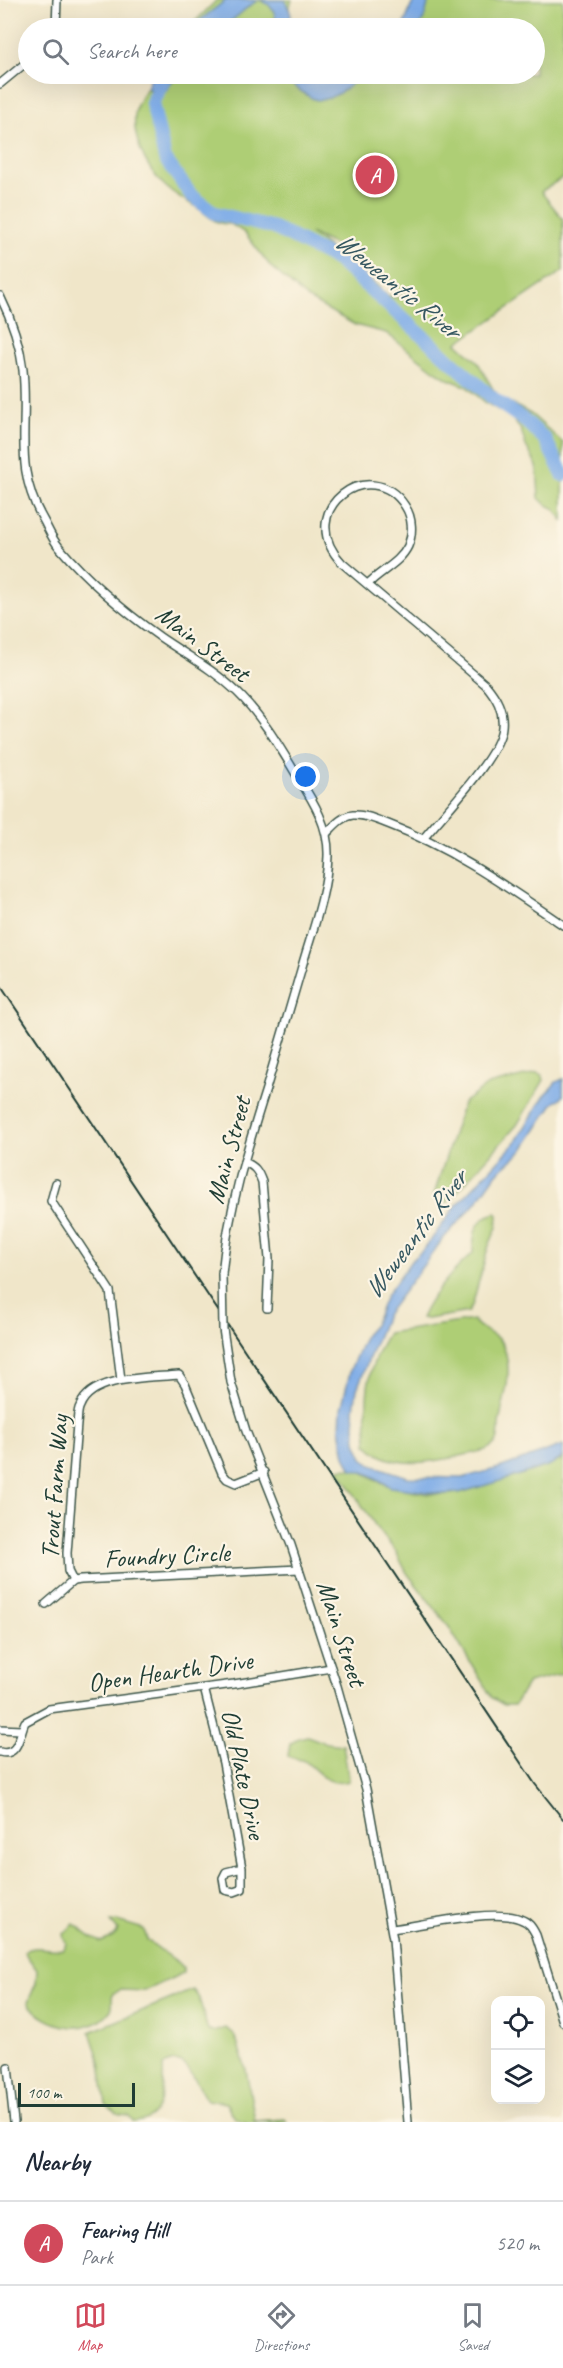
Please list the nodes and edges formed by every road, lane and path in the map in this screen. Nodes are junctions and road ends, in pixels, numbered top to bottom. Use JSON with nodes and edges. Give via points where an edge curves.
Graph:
{"nodes":[{"id":1,"x":57,"y":0,"type":"edge"},
{"id":2,"x":56,"y":18,"type":"edge"},
{"id":3,"x":18,"y":69,"type":"edge"},
{"id":4,"x":0,"y":84,"type":"edge"},
{"id":5,"x":0,"y":296,"type":"edge"},
{"id":6,"x":368,"y":584,"type":"junction"},
{"id":7,"x":327,"y":833,"type":"junction"},
{"id":8,"x":423,"y":839,"type":"junction"},
{"id":9,"x":563,"y":925,"type":"edge"},
{"id":10,"x":244,"y":1162,"type":"junction"},
{"id":11,"x":56,"y":1183,"type":"dead end"},
{"id":12,"x":267,"y":1308,"type":"dead end"},
{"id":13,"x":121,"y":1380,"type":"junction"},
{"id":14,"x":264,"y":1472,"type":"junction"},
{"id":15,"x":299,"y":1569,"type":"junction"},
{"id":16,"x":73,"y":1581,"type":"junction"},
{"id":17,"x":46,"y":1604,"type":"dead end"},
{"id":18,"x":331,"y":1668,"type":"junction"},
{"id":19,"x":204,"y":1688,"type":"junction"},
{"id":20,"x":0,"y":1729,"type":"edge"},
{"id":21,"x":21,"y":1730,"type":"junction"},
{"id":22,"x":0,"y":1752,"type":"edge"},
{"id":23,"x":242,"y":1868,"type":"dead end"},
{"id":24,"x":392,"y":1929,"type":"junction"},
{"id":25,"x":563,"y":2022,"type":"edge"},
{"id":26,"x":8,"y":2067,"type":"dead end"},
{"id":27,"x":14,"y":2122,"type":"edge"},
{"id":28,"x":408,"y":2122,"type":"edge"}],
"edges":[{"from":1,"to":2,"type":"street"},
{"from":3,"to":4,"type":"street"},
{"from":5,"to":7,"type":"street","name":"Main Street","via":[[20,347],[25,476],[36,509],[56,544],[110,600],[208,667],[239,694],[264,724],[315,804]]},
{"from":6,"to":6,"type":"street","via":[[333,553],[326,540],[325,525],[328,511],[338,497],[360,486],[375,485],[387,489],[407,508],[411,535],[399,559]]},
{"from":6,"to":8,"type":"street","via":[[486,685],[500,706],[502,728],[494,751]]},
{"from":7,"to":8,"type":"street","via":[[352,815],[370,817]]},
{"from":7,"to":10,"type":"street","name":"Main Street","via":[[327,871],[315,920]]},
{"from":8,"to":9,"type":"street","via":[[477,868]]},
{"from":10,"to":12,"type":"street","via":[[258,1171],[262,1182],[269,1250]]},
{"from":10,"to":14,"type":"street","name":"Main Street","bridge":true,"via":[[224,1249],[223,1329],[231,1382]]},
{"from":11,"to":13,"type":"street","via":[[51,1201],[110,1291]]},
{"from":13,"to":14,"type":"street","name":"Trout Farm Way","via":[[178,1375],[227,1479],[236,1483]]},
{"from":13,"to":16,"type":"street","name":"Trout Farm Way","via":[[98,1387],[80,1405],[67,1553]]},
{"from":14,"to":15,"type":"street","name":"Main Street"},
{"from":15,"to":16,"type":"street","name":"Foundry Circle"},
{"from":15,"to":18,"type":"street","name":"Main Street"},
{"from":16,"to":17,"type":"street","name":"Foundry Circle"},
{"from":18,"to":19,"type":"street","name":"Open Hearth Drive"},
{"from":18,"to":24,"type":"street","name":"Main Street","via":[[366,1789]]},
{"from":19,"to":21,"type":"street","name":"Open Hearth Drive","via":[[49,1709],[25,1722]]},
{"from":19,"to":23,"type":"street","name":"Old Plate Drive","via":[[223,1763]]},
{"from":20,"to":21,"type":"street"},
{"from":21,"to":22,"type":"street","name":"Open Hearth Drive","via":[[13,1751]]},
{"from":24,"to":25,"type":"street","via":[[501,1915],[523,1919],[536,1935]]},
{"from":24,"to":28,"type":"street","name":"Main Street"},
{"from":26,"to":27,"type":"street"}]}
